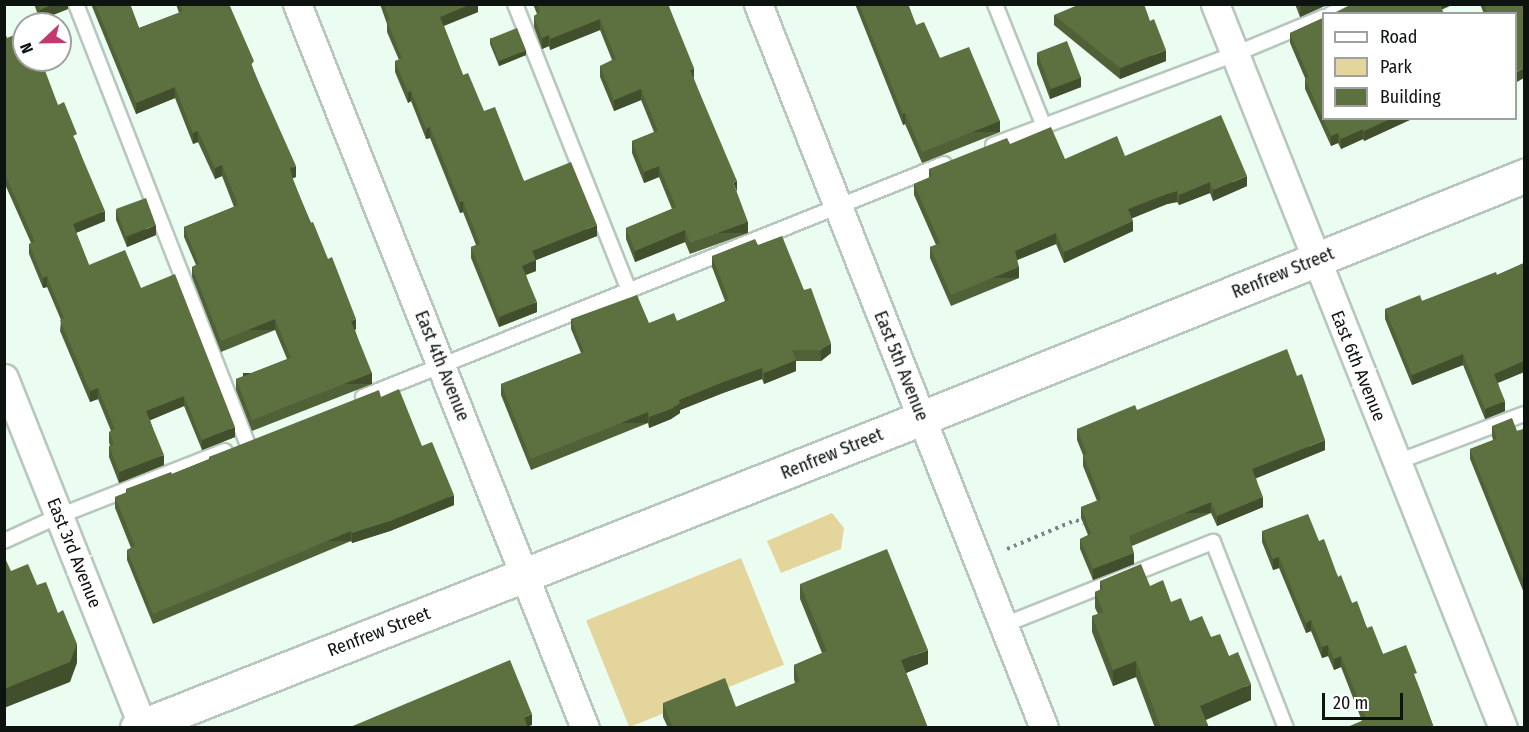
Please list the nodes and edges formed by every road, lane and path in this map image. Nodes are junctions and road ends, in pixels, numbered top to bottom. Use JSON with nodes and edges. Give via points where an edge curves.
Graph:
{"nodes":[{"id":1,"x":75,"y":4,"type":"edge"},
{"id":2,"x":297,"y":4,"type":"edge"},
{"id":3,"x":515,"y":4,"type":"edge"},
{"id":4,"x":758,"y":4,"type":"edge"},
{"id":5,"x":995,"y":4,"type":"edge"},
{"id":6,"x":1215,"y":4,"type":"edge"},
{"id":7,"x":1353,"y":4,"type":"edge"},
{"id":8,"x":1335,"y":12,"type":"edge"},
{"id":9,"x":1322,"y":17,"type":"edge"},
{"id":10,"x":1235,"y":54,"type":"junction"},
{"id":11,"x":1042,"y":124,"type":"junction"},
{"id":12,"x":977,"y":151,"type":"edge"},
{"id":13,"x":955,"y":160,"type":"edge"},
{"id":14,"x":1524,"y":176,"type":"edge"},
{"id":15,"x":838,"y":208,"type":"junction"},
{"id":16,"x":1315,"y":259,"type":"junction"},
{"id":17,"x":628,"y":291,"type":"junction"},
{"id":18,"x":442,"y":366,"type":"junction"},
{"id":19,"x":4,"y":378,"type":"edge"},
{"id":20,"x":348,"y":403,"type":"edge"},
{"id":21,"x":1524,"y":414,"type":"edge"},
{"id":22,"x":922,"y":418,"type":"junction"},
{"id":23,"x":1397,"y":462,"type":"junction"},
{"id":24,"x":59,"y":516,"type":"junction"},
{"id":25,"x":1083,"y":523,"type":"edge"},
{"id":26,"x":4,"y":541,"type":"edge"},
{"id":27,"x":1007,"y":549,"type":"dead end"},
{"id":28,"x":525,"y":575,"type":"junction"},
{"id":29,"x":1004,"y":625,"type":"junction"},
{"id":30,"x":140,"y":727,"type":"edge"},
{"id":31,"x":585,"y":728,"type":"edge"},
{"id":32,"x":1044,"y":728,"type":"edge"},
{"id":33,"x":1286,"y":728,"type":"edge"},
{"id":34,"x":1503,"y":728,"type":"edge"}],
"edges":[{"from":1,"to":24,"type":"lane","via":[[253,440]]},
{"from":2,"to":18,"type":"street","name":"East 4th Avenue"},
{"from":3,"to":17,"type":"lane"},
{"from":4,"to":15,"type":"street","name":"East 5th Avenue"},
{"from":5,"to":11,"type":"lane"},
{"from":6,"to":10,"type":"street","name":"East 6th Avenue"},
{"from":7,"to":8,"type":"lane"},
{"from":9,"to":10,"type":"lane"},
{"from":10,"to":11,"type":"lane"},
{"from":10,"to":16,"type":"street","name":"East 6th Avenue"},
{"from":11,"to":12,"type":"lane"},
{"from":13,"to":15,"type":"lane"},
{"from":14,"to":16,"type":"street","name":"Renfrew Street"},
{"from":15,"to":17,"type":"lane"},
{"from":15,"to":22,"type":"street","name":"East 5th Avenue"},
{"from":16,"to":22,"type":"street","name":"Renfrew Street"},
{"from":16,"to":23,"type":"street","name":"East 6th Avenue"},
{"from":17,"to":18,"type":"lane"},
{"from":18,"to":20,"type":"lane"},
{"from":18,"to":28,"type":"street","name":"East 4th Avenue"},
{"from":19,"to":24,"type":"street","name":"East 3rd Avenue"},
{"from":21,"to":23,"type":"lane"},
{"from":22,"to":28,"type":"street","name":"Renfrew Street"},
{"from":22,"to":29,"type":"street","name":"East 5th Avenue"},
{"from":23,"to":34,"type":"street","name":"East 6th Avenue"},
{"from":24,"to":26,"type":"lane"},
{"from":24,"to":30,"type":"street","name":"East 3rd Avenue"},
{"from":25,"to":27,"type":"path","via":[[1076,520]]},
{"from":28,"to":30,"type":"street","name":"Renfrew Street"},
{"from":28,"to":31,"type":"street","name":"East 4th Avenue"},
{"from":29,"to":32,"type":"street","name":"East 5th Avenue"},
{"from":29,"to":33,"type":"lane","via":[[1213,542]]}]}
